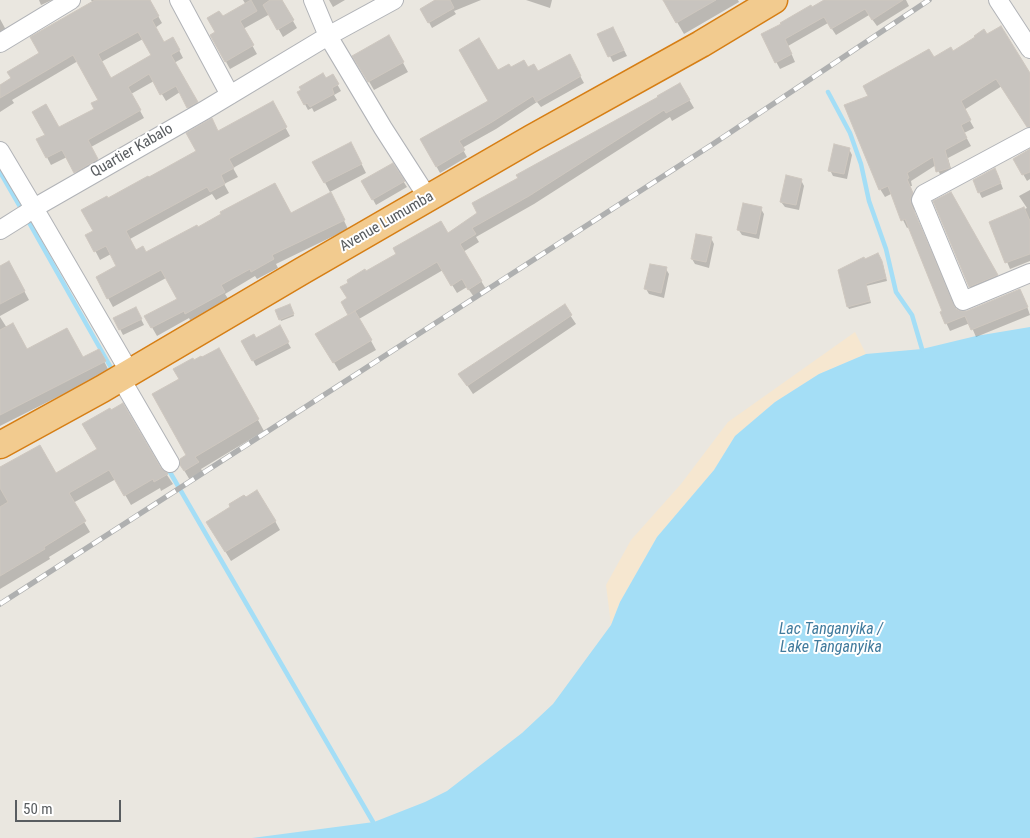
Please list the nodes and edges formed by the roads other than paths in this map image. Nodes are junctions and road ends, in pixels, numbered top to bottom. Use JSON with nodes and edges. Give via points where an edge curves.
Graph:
{"nodes":[{"id":1,"x":72,"y":0,"type":"edge"},
{"id":2,"x":179,"y":0,"type":"edge"},
{"id":3,"x":313,"y":0,"type":"edge"},
{"id":4,"x":394,"y":0,"type":"edge"},
{"id":5,"x":774,"y":0,"type":"edge"},
{"id":6,"x":998,"y":0,"type":"edge"},
{"id":7,"x":328,"y":36,"type":"junction"},
{"id":8,"x":0,"y":43,"type":"edge"},
{"id":9,"x":1030,"y":49,"type":"edge"},
{"id":10,"x":230,"y":95,"type":"junction"},
{"id":11,"x":1030,"y":137,"type":"edge"},
{"id":12,"x":0,"y":151,"type":"edge"},
{"id":13,"x":428,"y":198,"type":"junction"},
{"id":14,"x":34,"y":208,"type":"junction"},
{"id":15,"x":0,"y":230,"type":"edge"},
{"id":16,"x":1030,"y":273,"type":"edge"},
{"id":17,"x":124,"y":374,"type":"junction"},
{"id":18,"x":0,"y":445,"type":"edge"},
{"id":19,"x":170,"y":463,"type":"dead end"}],
"edges":[{"from":1,"to":8,"type":"street"},
{"from":2,"to":10,"type":"street"},
{"from":3,"to":7,"type":"street"},
{"from":4,"to":7,"type":"street","name":"Quartier Kabalo"},
{"from":5,"to":13,"type":"highway","name":"Avenue Lumumba"},
{"from":6,"to":9,"type":"street"},
{"from":7,"to":10,"type":"street","name":"Quartier Kabalo"},
{"from":7,"to":13,"type":"street"},
{"from":10,"to":14,"type":"street","name":"Quartier Kabalo"},
{"from":11,"to":16,"type":"street","via":[[924,194],[921,200],[964,300]]},
{"from":12,"to":14,"type":"street"},
{"from":13,"to":17,"type":"highway","name":"Avenue Lumumba"},
{"from":14,"to":15,"type":"street","name":"Quartier Kabalo"},
{"from":14,"to":17,"type":"street"},
{"from":17,"to":18,"type":"highway","name":"Avenue Lumumba"},
{"from":17,"to":19,"type":"street"}]}
